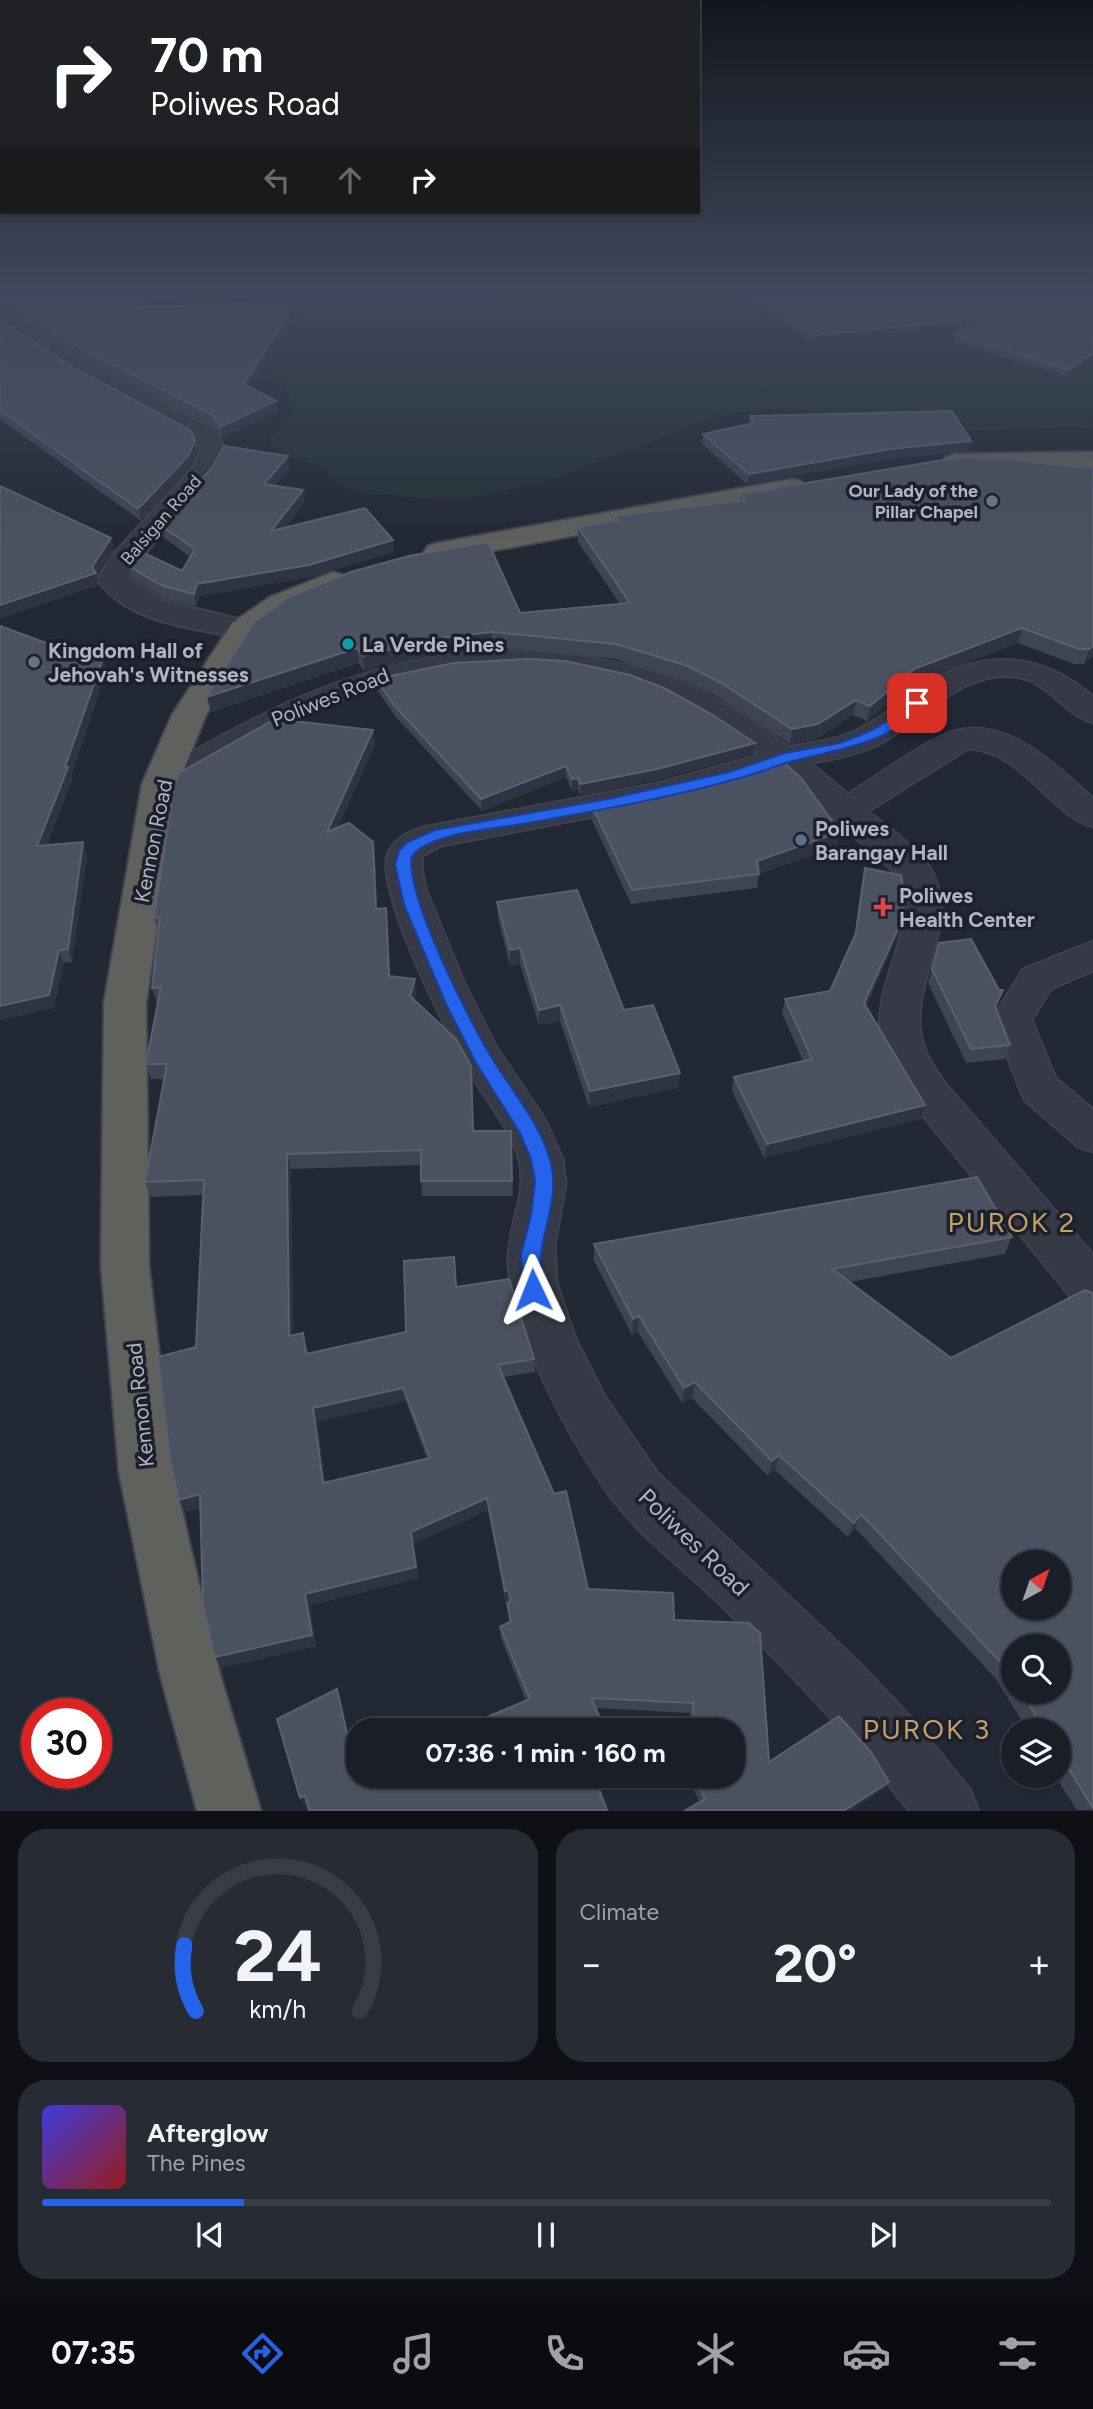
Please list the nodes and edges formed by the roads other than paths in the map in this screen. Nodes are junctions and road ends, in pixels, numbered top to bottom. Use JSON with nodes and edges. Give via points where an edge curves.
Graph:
{"nodes":[{"id":1,"x":93,"y":376,"type":"edge"},
{"id":2,"x":1093,"y":460,"type":"edge"},
{"id":3,"x":923,"y":465,"type":"edge"},
{"id":4,"x":822,"y":482,"type":"edge"},
{"id":5,"x":408,"y":560,"type":"edge"},
{"id":6,"x":364,"y":571,"type":"edge"},
{"id":7,"x":243,"y":629,"type":"junction"},
{"id":8,"x":1093,"y":713,"type":"edge"},
{"id":9,"x":785,"y":758,"type":"junction"},
{"id":10,"x":160,"y":784,"type":"junction"},
{"id":11,"x":846,"y":810,"type":"junction"},
{"id":12,"x":1093,"y":817,"type":"edge"},
{"id":13,"x":1093,"y":955,"type":"edge"},
{"id":14,"x":1093,"y":1133,"type":"edge"},
{"id":15,"x":1093,"y":1289,"type":"edge"},
{"id":16,"x":229,"y":1811,"type":"edge"},
{"id":17,"x":948,"y":1811,"type":"edge"}],
"edges":[{"from":1,"to":7,"type":"street","name":"Balsigan Road","via":[[193,427],[211,441],[214,451],[203,472],[120,565],[114,580],[122,592],[146,603]]},
{"from":2,"to":3,"type":"highway"},
{"from":4,"to":5,"type":"highway"},
{"from":6,"to":7,"type":"highway","name":"Kennon Road","via":[[281,603]]},
{"from":7,"to":10,"type":"highway","name":"Kennon Road","via":[[189,715]]},
{"from":8,"to":9,"type":"street","name":"Poliwes Road","via":[[1051,678],[1005,668],[953,680],[875,734],[843,747]]},
{"from":9,"to":10,"type":"street","name":"Poliwes Road","via":[[715,712],[630,672],[591,664],[477,658],[433,662],[347,686],[261,726]]},
{"from":9,"to":11,"type":"street","name":"Poliwes Road"},
{"from":9,"to":17,"type":"street","name":"Poliwes Road","via":[[732,776],[435,835],[411,847],[403,864],[412,905],[455,1004],[540,1159],[545,1181],[531,1255],[533,1290],[595,1426],[639,1492],[869,1715]]},
{"from":10,"to":16,"type":"highway","name":"Kennon Road","via":[[125,1003],[125,1267],[146,1472],[190,1674]]},
{"from":11,"to":12,"type":"street","via":[[962,739],[993,740],[1042,771]]},
{"from":11,"to":15,"type":"street","name":"Poliwes Road","via":[[909,866],[921,884],[925,909],[901,1002],[900,1029],[909,1063],[932,1097]]},
{"from":13,"to":14,"type":"street","via":[[1037,979],[1012,1020],[1038,1088]]}]}
